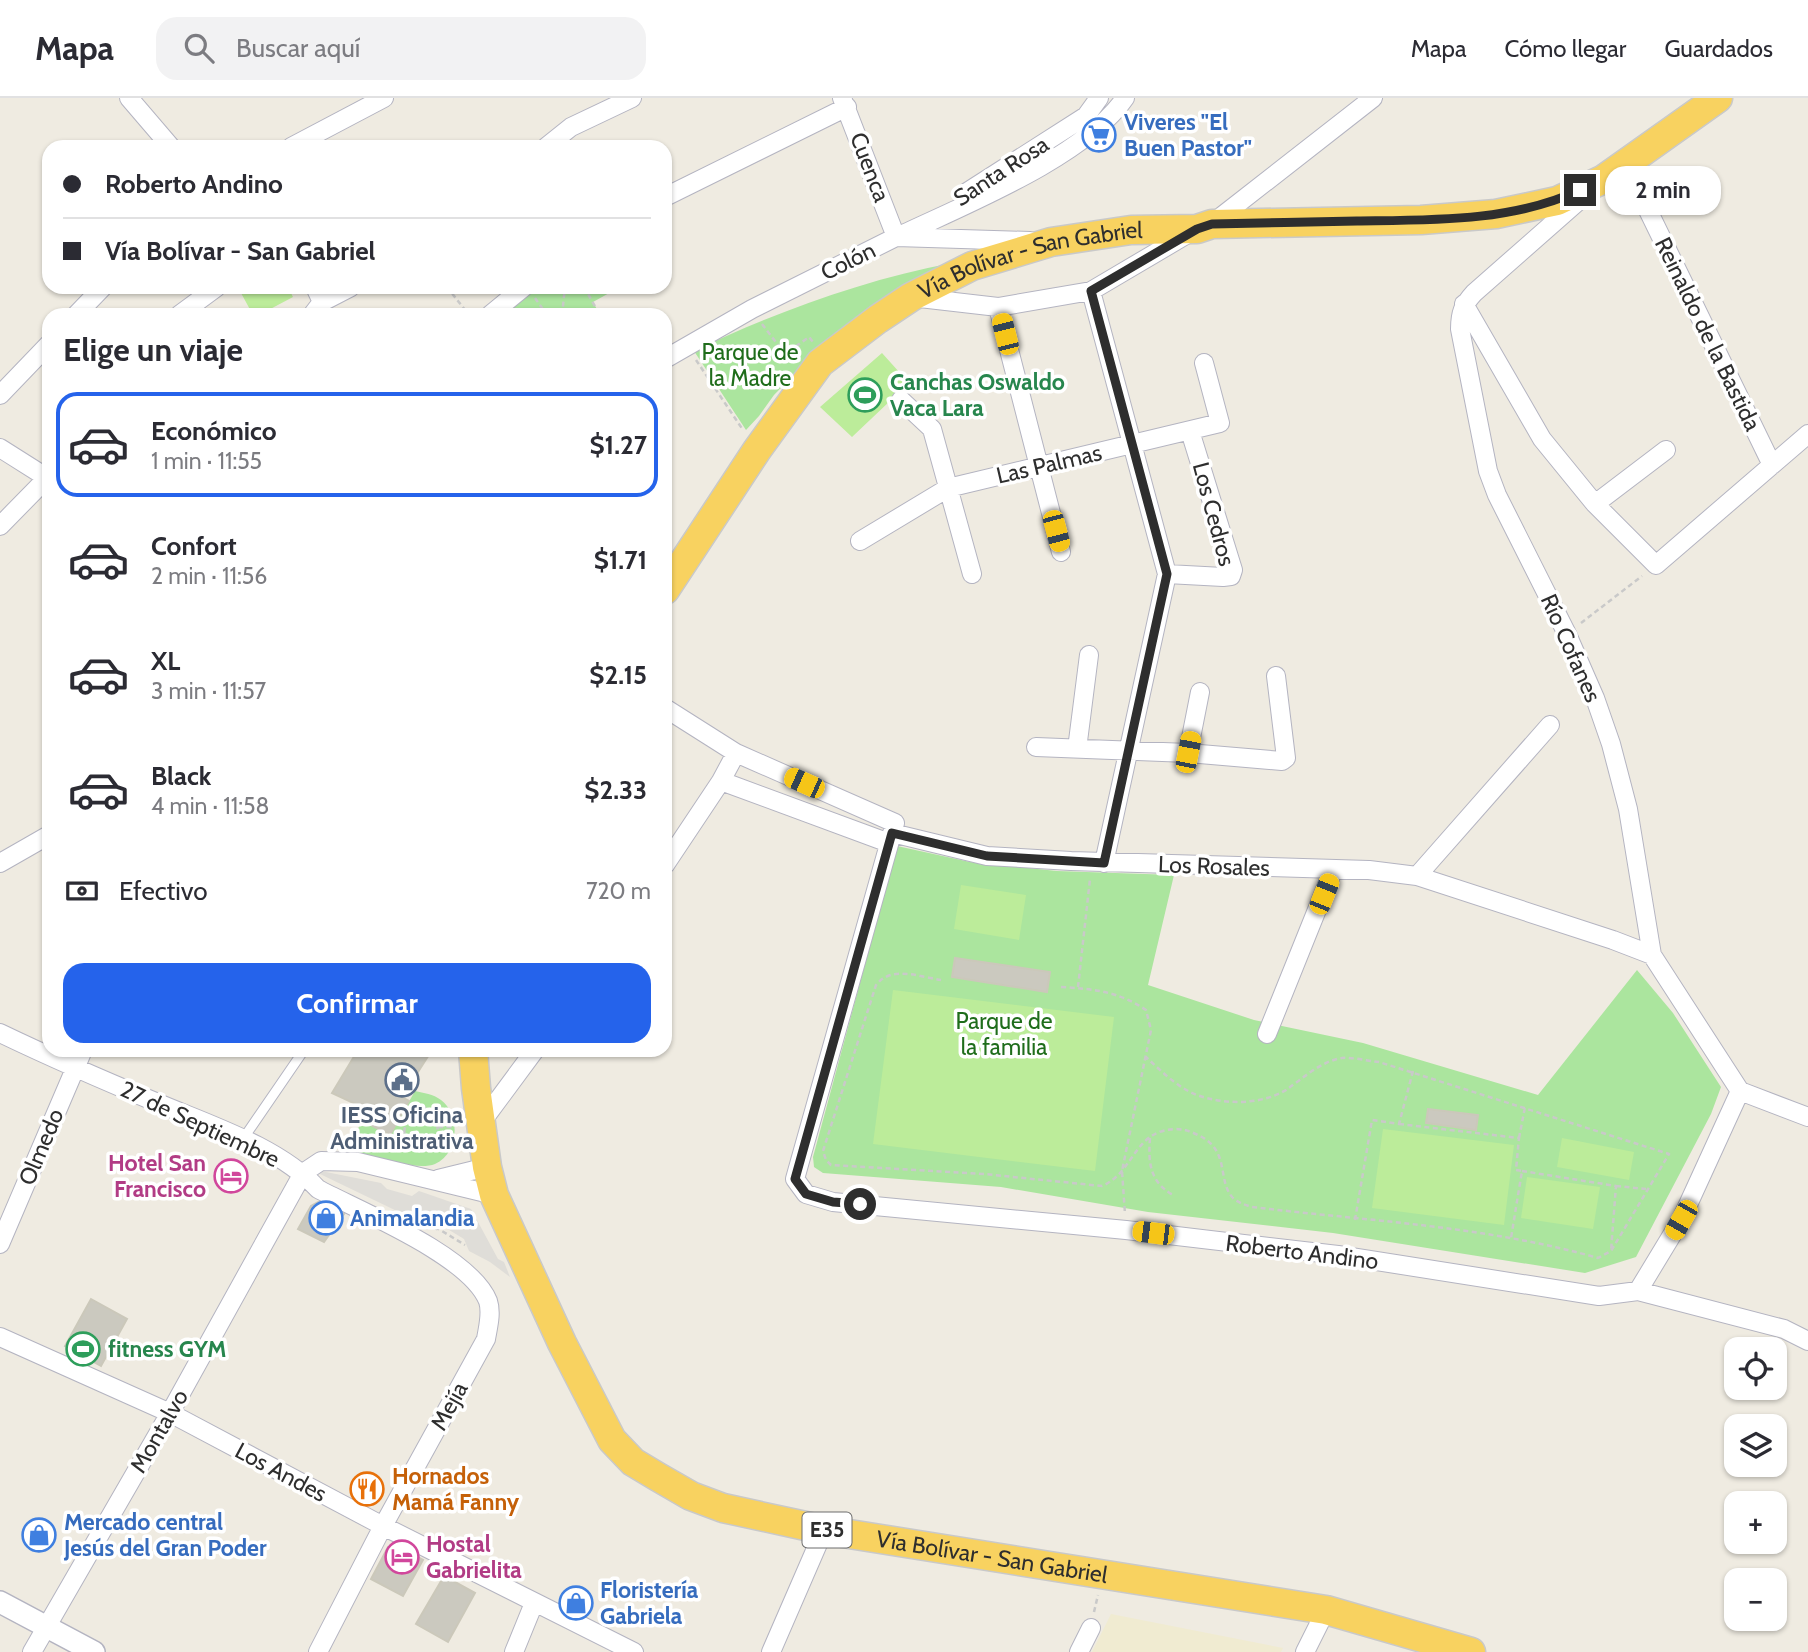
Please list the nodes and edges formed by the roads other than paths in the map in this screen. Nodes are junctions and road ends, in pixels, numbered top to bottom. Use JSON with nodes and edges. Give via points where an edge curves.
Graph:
{"nodes":[{"id":1,"x":128,"y":98,"type":"edge"},
{"id":2,"x":384,"y":98,"type":"edge"},
{"id":3,"x":632,"y":98,"type":"edge"},
{"id":4,"x":1099,"y":98,"type":"edge"},
{"id":5,"x":1125,"y":98,"type":"edge"},
{"id":6,"x":1373,"y":98,"type":"edge"},
{"id":7,"x":1718,"y":98,"type":"edge"},
{"id":8,"x":845,"y":103,"type":"edge"},
{"id":9,"x":165,"y":140,"type":"edge"},
{"id":10,"x":304,"y":140,"type":"edge"},
{"id":11,"x":555,"y":140,"type":"edge"},
{"id":12,"x":1615,"y":172,"type":"junction"},
{"id":13,"x":672,"y":193,"type":"edge"},
{"id":14,"x":1204,"y":226,"type":"junction"},
{"id":15,"x":896,"y":237,"type":"junction"},
{"id":16,"x":1051,"y":242,"type":"junction"},
{"id":17,"x":1091,"y":291,"type":"junction"},
{"id":18,"x":96,"y":294,"type":"edge"},
{"id":19,"x":207,"y":294,"type":"edge"},
{"id":20,"x":334,"y":294,"type":"edge"},
{"id":21,"x":526,"y":294,"type":"edge"},
{"id":22,"x":911,"y":298,"type":"junction"},
{"id":23,"x":316,"y":301,"type":"edge"},
{"id":24,"x":1464,"y":304,"type":"junction"},
{"id":25,"x":998,"y":307,"type":"junction"},
{"id":26,"x":83,"y":308,"type":"edge"},
{"id":27,"x":188,"y":308,"type":"edge"},
{"id":28,"x":502,"y":308,"type":"edge"},
{"id":29,"x":42,"y":351,"type":"edge"},
{"id":30,"x":672,"y":355,"type":"edge"},
{"id":31,"x":1204,"y":363,"type":"dead end"},
{"id":32,"x":0,"y":395,"type":"edge"},
{"id":33,"x":901,"y":400,"type":"dead end"},
{"id":34,"x":1190,"y":431,"type":"junction"},
{"id":35,"x":1808,"y":434,"type":"edge"},
{"id":36,"x":1133,"y":444,"type":"junction"},
{"id":37,"x":0,"y":448,"type":"edge"},
{"id":38,"x":1666,"y":450,"type":"dead end"},
{"id":39,"x":1039,"y":466,"type":"junction"},
{"id":40,"x":1772,"y":466,"type":"junction"},
{"id":41,"x":42,"y":474,"type":"edge"},
{"id":42,"x":42,"y":485,"type":"edge"},
{"id":43,"x":948,"y":488,"type":"junction"},
{"id":44,"x":1595,"y":504,"type":"junction"},
{"id":45,"x":0,"y":526,"type":"edge"},
{"id":46,"x":860,"y":541,"type":"dead end"},
{"id":47,"x":1061,"y":552,"type":"dead end"},
{"id":48,"x":972,"y":574,"type":"dead end"},
{"id":49,"x":1167,"y":574,"type":"junction"},
{"id":50,"x":672,"y":579,"type":"edge"},
{"id":51,"x":1089,"y":655,"type":"dead end"},
{"id":52,"x":1276,"y":676,"type":"dead end"},
{"id":53,"x":1200,"y":692,"type":"dead end"},
{"id":54,"x":672,"y":712,"type":"edge"},
{"id":55,"x":1550,"y":725,"type":"dead end"},
{"id":56,"x":1036,"y":747,"type":"dead end"},
{"id":57,"x":1077,"y":749,"type":"junction"},
{"id":58,"x":1130,"y":750,"type":"junction"},
{"id":59,"x":1188,"y":752,"type":"junction"},
{"id":60,"x":736,"y":753,"type":"junction"},
{"id":61,"x":721,"y":780,"type":"junction"},
{"id":62,"x":892,"y":833,"type":"junction"},
{"id":63,"x":42,"y":839,"type":"edge"},
{"id":64,"x":672,"y":854,"type":"edge"},
{"id":65,"x":1098,"y":862,"type":"junction"},
{"id":66,"x":0,"y":863,"type":"edge"},
{"id":67,"x":1333,"y":870,"type":"junction"},
{"id":68,"x":1417,"y":876,"type":"junction"},
{"id":69,"x":1652,"y":955,"type":"junction"},
{"id":70,"x":0,"y":1033,"type":"edge"},
{"id":71,"x":1267,"y":1034,"type":"dead end"},
{"id":72,"x":42,"y":1053,"type":"edge"},
{"id":73,"x":51,"y":1057,"type":"edge"},
{"id":74,"x":80,"y":1057,"type":"edge"},
{"id":75,"x":299,"y":1057,"type":"edge"},
{"id":76,"x":474,"y":1057,"type":"edge"},
{"id":77,"x":530,"y":1057,"type":"edge"},
{"id":78,"x":74,"y":1068,"type":"junction"},
{"id":79,"x":1740,"y":1091,"type":"junction"},
{"id":80,"x":1808,"y":1117,"type":"edge"},
{"id":81,"x":481,"y":1123,"type":"junction"},
{"id":82,"x":243,"y":1139,"type":"junction"},
{"id":83,"x":487,"y":1167,"type":"junction"},
{"id":84,"x":303,"y":1173,"type":"junction"},
{"id":85,"x":435,"y":1180,"type":"junction"},
{"id":86,"x":494,"y":1195,"type":"junction"},
{"id":87,"x":0,"y":1244,"type":"edge"},
{"id":88,"x":464,"y":1271,"type":"joint"},
{"id":89,"x":1638,"y":1291,"type":"junction"},
{"id":90,"x":0,"y":1337,"type":"edge"},
{"id":91,"x":1808,"y":1341,"type":"edge"},
{"id":92,"x":170,"y":1413,"type":"junction"},
{"id":93,"x":383,"y":1526,"type":"junction"},
{"id":94,"x":824,"y":1530,"type":"junction"},
{"id":95,"x":0,"y":1602,"type":"edge"},
{"id":96,"x":534,"y":1603,"type":"junction"},
{"id":97,"x":1326,"y":1610,"type":"junction"},
{"id":98,"x":47,"y":1626,"type":"junction"},
{"id":99,"x":1091,"y":1628,"type":"road end"},
{"id":100,"x":1459,"y":1650,"type":"edge"},
{"id":101,"x":32,"y":1652,"type":"edge"},
{"id":102,"x":94,"y":1652,"type":"edge"},
{"id":103,"x":318,"y":1652,"type":"edge"},
{"id":104,"x":514,"y":1652,"type":"edge"},
{"id":105,"x":634,"y":1652,"type":"edge"},
{"id":106,"x":771,"y":1652,"type":"edge"},
{"id":107,"x":1079,"y":1652,"type":"edge"},
{"id":108,"x":1305,"y":1652,"type":"edge"}],
"edges":[{"from":1,"to":9,"type":"street"},
{"from":2,"to":10,"type":"street"},
{"from":3,"to":11,"type":"street","via":[[571,127]]},
{"from":4,"to":15,"type":"street","name":"Santa Rosa","via":[[1086,116]]},
{"from":5,"to":15,"type":"street","via":[[1069,150]]},
{"from":6,"to":14,"type":"street"},
{"from":7,"to":12,"type":"highway","name":"Vía Bolívar - San Gabriel"},
{"from":8,"to":13,"type":"street"},
{"from":8,"to":15,"type":"street","name":"Cuenca"},
{"from":12,"to":14,"type":"highway","name":"Vía Bolívar - San Gabriel","via":[[1556,201],[1496,214]]},
{"from":12,"to":24,"type":"street"},
{"from":12,"to":40,"type":"street","name":"Reinaldo de la Bastida"},
{"from":14,"to":16,"type":"highway","name":"Vía Bolívar - San Gabriel","via":[[1131,230]]},
{"from":14,"to":17,"type":"street"},
{"from":15,"to":16,"type":"street","name":"Colón"},
{"from":15,"to":30,"type":"street","name":"Colón"},
{"from":16,"to":22,"type":"highway","name":"Vía Bolívar - San Gabriel","via":[[972,266]]},
{"from":17,"to":25,"type":"street"},
{"from":17,"to":36,"type":"street"},
{"from":18,"to":26,"type":"street"},
{"from":19,"to":27,"type":"street"},
{"from":20,"to":23,"type":"street"},
{"from":21,"to":28,"type":"street"},
{"from":22,"to":25,"type":"street"},
{"from":22,"to":50,"type":"highway","name":"Vía Bolívar - San Gabriel","via":[[820,363]]},
{"from":24,"to":44,"type":"street","via":[[1531,423]]},
{"from":24,"to":69,"type":"street","name":"Río Cofanes","via":[[1460,329],[1492,484],[1567,634],[1611,744],[1628,809]]},
{"from":25,"to":39,"type":"street"},
{"from":29,"to":32,"type":"street"},
{"from":31,"to":34,"type":"street","name":"Las Palmas","via":[[1220,423]]},
{"from":33,"to":43,"type":"street","via":[[932,429]]},
{"from":34,"to":36,"type":"street","name":"Las Palmas"},
{"from":34,"to":49,"type":"street","name":"Los Cedros","via":[[1233,570],[1231,576],[1223,577]]},
{"from":35,"to":40,"type":"street"},
{"from":36,"to":39,"type":"street","name":"Las Palmas"},
{"from":36,"to":49,"type":"street"},
{"from":37,"to":41,"type":"street"},
{"from":38,"to":44,"type":"street"},
{"from":39,"to":43,"type":"street","name":"Las Palmas"},
{"from":39,"to":47,"type":"street"},
{"from":40,"to":44,"type":"street","via":[[1656,565]]},
{"from":42,"to":45,"type":"street"},
{"from":43,"to":46,"type":"street","name":"Las Palmas"},
{"from":43,"to":48,"type":"street"},
{"from":49,"to":58,"type":"street"},
{"from":51,"to":57,"type":"street"},
{"from":52,"to":59,"type":"street","via":[[1286,758]]},
{"from":53,"to":59,"type":"street"},
{"from":54,"to":60,"type":"street","name":"Los Rosales"},
{"from":55,"to":68,"type":"street"},
{"from":56,"to":57,"type":"street"},
{"from":57,"to":58,"type":"street"},
{"from":58,"to":59,"type":"street"},
{"from":58,"to":65,"type":"street"},
{"from":60,"to":61,"type":"street"},
{"from":60,"to":62,"type":"street","name":"Los Rosales"},
{"from":61,"to":62,"type":"street"},
{"from":61,"to":64,"type":"street"},
{"from":62,"to":65,"type":"street","name":"Los Rosales","via":[[987,856]]},
{"from":62,"to":89,"type":"street","name":"Roberto Andino","via":[[795,1179],[806,1194],[833,1202],[1338,1255],[1599,1296]]},
{"from":63,"to":66,"type":"street"},
{"from":65,"to":67,"type":"street","name":"Los Rosales"},
{"from":67,"to":68,"type":"street","name":"Los Rosales"},
{"from":67,"to":71,"type":"street"},
{"from":68,"to":69,"type":"street","name":"Los Rosales"},
{"from":69,"to":79,"type":"street","name":"Río Cofanes"},
{"from":70,"to":72,"type":"street","name":"27 de Septiembre"},
{"from":73,"to":78,"type":"street","name":"27 de Septiembre"},
{"from":74,"to":78,"type":"street","name":"Olmedo"},
{"from":75,"to":82,"type":"lane"},
{"from":76,"to":81,"type":"highway","name":"Vía Bolívar - San Gabriel","number":"E35"},
{"from":77,"to":81,"type":"street"},
{"from":78,"to":82,"type":"street","name":"27 de Septiembre"},
{"from":78,"to":87,"type":"street","name":"Olmedo"},
{"from":79,"to":80,"type":"street"},
{"from":79,"to":89,"type":"street","via":[[1681,1220]]},
{"from":81,"to":83,"type":"highway","name":"Vía Bolívar - San Gabriel","number":"E35"},
{"from":82,"to":84,"type":"street","name":"27 de Septiembre"},
{"from":83,"to":85,"type":"street"},
{"from":83,"to":86,"type":"highway","name":"Vía Bolívar - San Gabriel","number":"E35"},
{"from":84,"to":85,"type":"street","via":[[321,1161],[368,1165]]},
{"from":84,"to":88,"type":"street","name":"27 de Septiembre","via":[[318,1189],[445,1255]]},
{"from":84,"to":92,"type":"street","name":"Montalvo"},
{"from":85,"to":86,"type":"street"},
{"from":86,"to":94,"type":"highway","name":"Vía Bolívar - San Gabriel","number":"E35","via":[[612,1440],[633,1462],[691,1496],[723,1508]]},
{"from":88,"to":93,"type":"street","name":"Mejía","via":[[489,1304],[486,1339]]},
{"from":89,"to":91,"type":"street","name":"Roberto Andino","via":[[1784,1329]]},
{"from":90,"to":92,"type":"street","name":"Los Andes"},
{"from":92,"to":93,"type":"street","name":"Los Andes"},
{"from":92,"to":98,"type":"street","name":"Montalvo"},
{"from":93,"to":96,"type":"street","name":"Los Andes"},
{"from":93,"to":103,"type":"street","name":"Mejía"},
{"from":94,"to":97,"type":"highway","name":"Vía Bolívar - San Gabriel","number":"E35"},
{"from":94,"to":106,"type":"street"},
{"from":95,"to":98,"type":"street"},
{"from":96,"to":104,"type":"street"},
{"from":96,"to":105,"type":"street","name":"Los Andes"},
{"from":97,"to":100,"type":"highway","name":"Vía Bolívar - San Gabriel","number":"E35"},
{"from":97,"to":108,"type":"street"},
{"from":98,"to":101,"type":"street","name":"Montalvo"},
{"from":98,"to":102,"type":"street"},
{"from":99,"to":107,"type":"street"}]}
